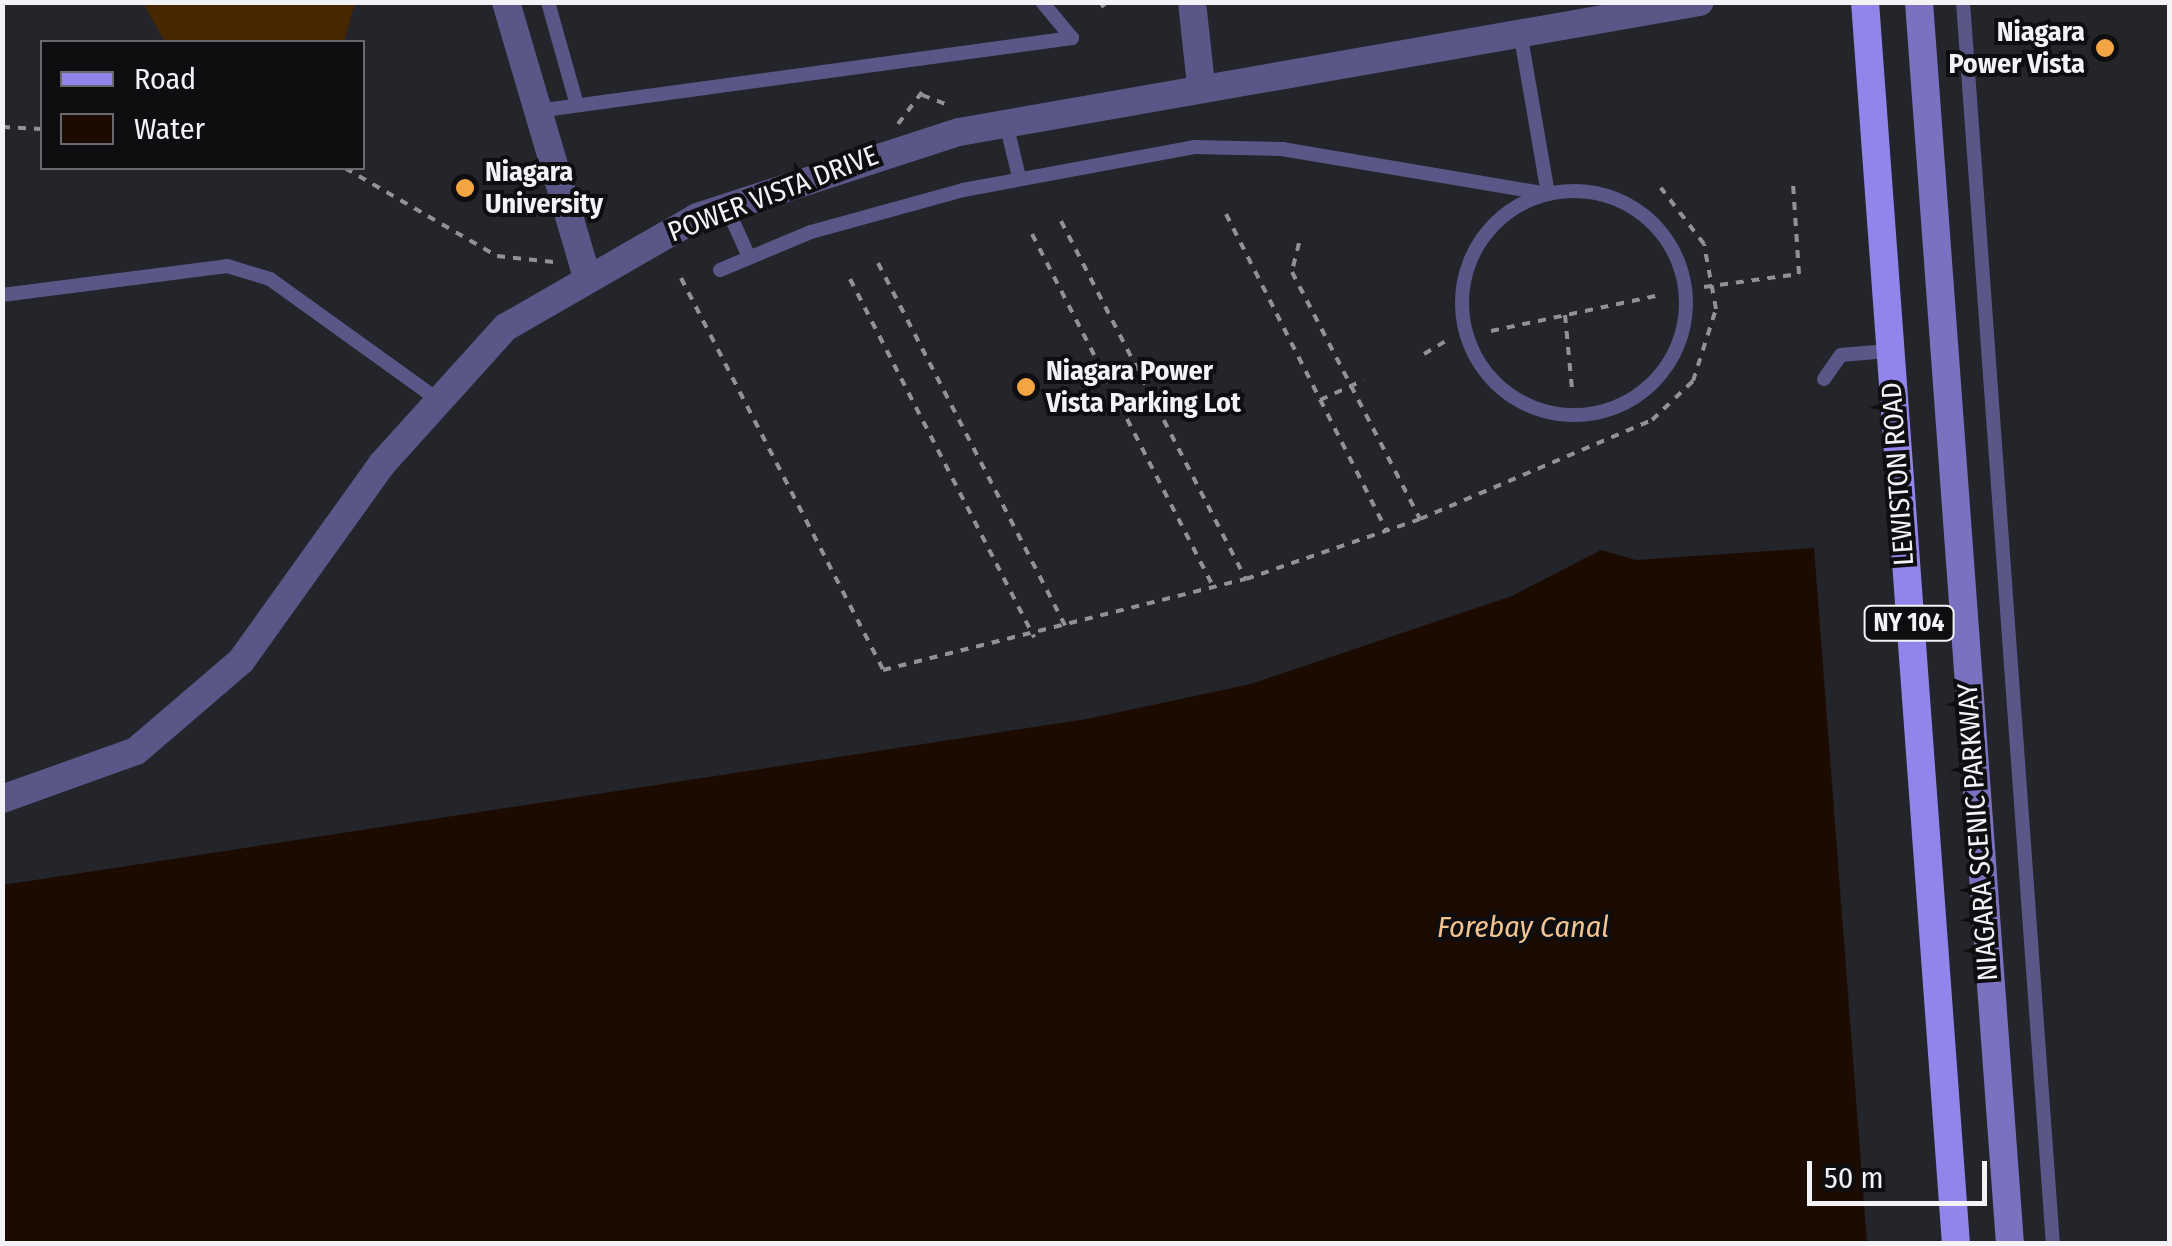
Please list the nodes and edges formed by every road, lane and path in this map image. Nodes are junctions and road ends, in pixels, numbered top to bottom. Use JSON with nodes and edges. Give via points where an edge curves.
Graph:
{"nodes":[{"id":1,"x":506,"y":2,"type":"edge"},
{"id":2,"x":548,"y":2,"type":"edge"},
{"id":3,"x":1042,"y":2,"type":"edge"},
{"id":4,"x":1107,"y":2,"type":"edge"},
{"id":5,"x":1192,"y":2,"type":"edge"},
{"id":6,"x":1700,"y":2,"type":"edge"},
{"id":7,"x":1865,"y":2,"type":"edge"},
{"id":8,"x":1919,"y":2,"type":"edge"},
{"id":9,"x":1963,"y":2,"type":"edge"},
{"id":10,"x":1101,"y":7,"type":"dead end"},
{"id":11,"x":1520,"y":32,"type":"junction"},
{"id":12,"x":1201,"y":85,"type":"junction"},
{"id":13,"x":576,"y":104,"type":"junction"},
{"id":14,"x":537,"y":110,"type":"junction"},
{"id":15,"x":956,"y":120,"type":"dead end"},
{"id":16,"x":1006,"y":123,"type":"junction"},
{"id":17,"x":898,"y":124,"type":"dead end"},
{"id":18,"x":2,"y":126,"type":"edge"},
{"id":19,"x":40,"y":129,"type":"edge"},
{"id":20,"x":349,"y":170,"type":"edge"},
{"id":21,"x":1018,"y":177,"type":"junction"},
{"id":22,"x":1793,"y":184,"type":"dead end"},
{"id":23,"x":1660,"y":188,"type":"dead end"},
{"id":24,"x":1548,"y":194,"type":"junction"},
{"id":25,"x":726,"y":206,"type":"junction"},
{"id":26,"x":1226,"y":214,"type":"dead end"},
{"id":27,"x":1061,"y":221,"type":"dead end"},
{"id":28,"x":1032,"y":234,"type":"dead end"},
{"id":29,"x":1298,"y":243,"type":"dead end"},
{"id":30,"x":749,"y":257,"type":"junction"},
{"id":31,"x":878,"y":263,"type":"dead end"},
{"id":32,"x":574,"y":267,"type":"junction"},
{"id":33,"x":720,"y":270,"type":"dead end"},
{"id":34,"x":680,"y":278,"type":"dead end"},
{"id":35,"x":850,"y":279,"type":"dead end"},
{"id":36,"x":1715,"y":284,"type":"junction"},
{"id":37,"x":1704,"y":287,"type":"dead end"},
{"id":38,"x":2,"y":295,"type":"edge"},
{"id":39,"x":1660,"y":295,"type":"dead end"},
{"id":40,"x":1566,"y":315,"type":"junction"},
{"id":41,"x":1492,"y":331,"type":"dead end"},
{"id":42,"x":1447,"y":340,"type":"dead end"},
{"id":43,"x":1888,"y":351,"type":"junction"},
{"id":44,"x":1424,"y":354,"type":"dead end"},
{"id":45,"x":1824,"y":379,"type":"dead end"},
{"id":46,"x":1364,"y":380,"type":"dead end"},
{"id":47,"x":1351,"y":386,"type":"junction"},
{"id":48,"x":1572,"y":389,"type":"dead end"},
{"id":49,"x":437,"y":398,"type":"junction"},
{"id":50,"x":1320,"y":400,"type":"junction"},
{"id":51,"x":1578,"y":443,"type":"dead end"},
{"id":52,"x":1579,"y":452,"type":"junction"},
{"id":53,"x":1420,"y":519,"type":"junction"},
{"id":54,"x":1387,"y":531,"type":"junction"},
{"id":55,"x":1246,"y":579,"type":"junction"},
{"id":56,"x":1214,"y":588,"type":"junction"},
{"id":57,"x":1067,"y":629,"type":"junction"},
{"id":58,"x":1034,"y":636,"type":"junction"},
{"id":59,"x":2,"y":798,"type":"edge"},
{"id":60,"x":1956,"y":1244,"type":"edge"},
{"id":61,"x":2010,"y":1244,"type":"edge"},
{"id":62,"x":2053,"y":1244,"type":"edge"}],
"edges":[{"from":1,"to":14,"type":"street"},
{"from":2,"to":13,"type":"lane"},
{"from":3,"to":13,"type":"lane","via":[[1072,38]]},
{"from":4,"to":10,"type":"path"},
{"from":5,"to":12,"type":"street"},
{"from":6,"to":11,"type":"street","name":"POWER VISTA DRIVE"},
{"from":7,"to":43,"type":"main road","name":"LEWISTON ROAD","number":"NY 104"},
{"from":8,"to":61,"type":"main road","name":"NIAGARA SCENIC PARKWAY"},
{"from":9,"to":62,"type":"lane"},
{"from":11,"to":12,"type":"street","name":"POWER VISTA DRIVE"},
{"from":11,"to":24,"type":"lane"},
{"from":12,"to":16,"type":"street","name":"POWER VISTA DRIVE"},
{"from":13,"to":14,"type":"lane"},
{"from":14,"to":32,"type":"street"},
{"from":15,"to":17,"type":"path","via":[[953,107],[922,94]]},
{"from":16,"to":21,"type":"lane"},
{"from":16,"to":25,"type":"street","name":"POWER VISTA DRIVE","via":[[873,155]]},
{"from":18,"to":19,"type":"path"},
{"from":20,"to":32,"type":"path","via":[[513,262]]},
{"from":21,"to":24,"type":"lane","via":[[1235,145]]},
{"from":21,"to":30,"type":"lane"},
{"from":22,"to":36,"type":"path","via":[[1799,274]]},
{"from":23,"to":36,"type":"path","via":[[1695,226]]},
{"from":24,"to":24,"type":"lane","via":[[1494,223],[1473,251],[1462,321],[1484,369],[1523,404],[1594,414],[1650,386],[1670,362],[1683,333],[1682,270],[1647,216],[1619,199]]},
{"from":25,"to":30,"type":"lane"},
{"from":25,"to":32,"type":"street","name":"POWER VISTA DRIVE"},
{"from":26,"to":50,"type":"path"},
{"from":27,"to":55,"type":"path"},
{"from":28,"to":56,"type":"path"},
{"from":29,"to":47,"type":"path","via":[[1292,272]]},
{"from":30,"to":33,"type":"lane"},
{"from":31,"to":57,"type":"path"},
{"from":32,"to":49,"type":"street","name":"POWER VISTA DRIVE"},
{"from":34,"to":58,"type":"path","via":[[883,670]]},
{"from":35,"to":58,"type":"path"},
{"from":36,"to":37,"type":"path"},
{"from":36,"to":52,"type":"path","via":[[1709,348],[1682,395],[1634,430]]},
{"from":38,"to":49,"type":"lane","via":[[227,266],[270,279]]},
{"from":39,"to":40,"type":"path"},
{"from":40,"to":41,"type":"path"},
{"from":40,"to":48,"type":"path"},
{"from":42,"to":44,"type":"path"},
{"from":43,"to":45,"type":"lane","via":[[1841,356]]},
{"from":43,"to":60,"type":"main road","name":"LEWISTON ROAD","number":"NY 104"},
{"from":46,"to":47,"type":"path"},
{"from":47,"to":50,"type":"path"},
{"from":47,"to":53,"type":"path"},
{"from":49,"to":59,"type":"street","name":"POWER VISTA DRIVE","via":[[242,661],[136,751]]},
{"from":50,"to":54,"type":"path"},
{"from":51,"to":52,"type":"path"},
{"from":52,"to":53,"type":"path"},
{"from":53,"to":54,"type":"path"},
{"from":54,"to":55,"type":"path"},
{"from":55,"to":56,"type":"path"},
{"from":56,"to":57,"type":"path"},
{"from":57,"to":58,"type":"path"}]}
